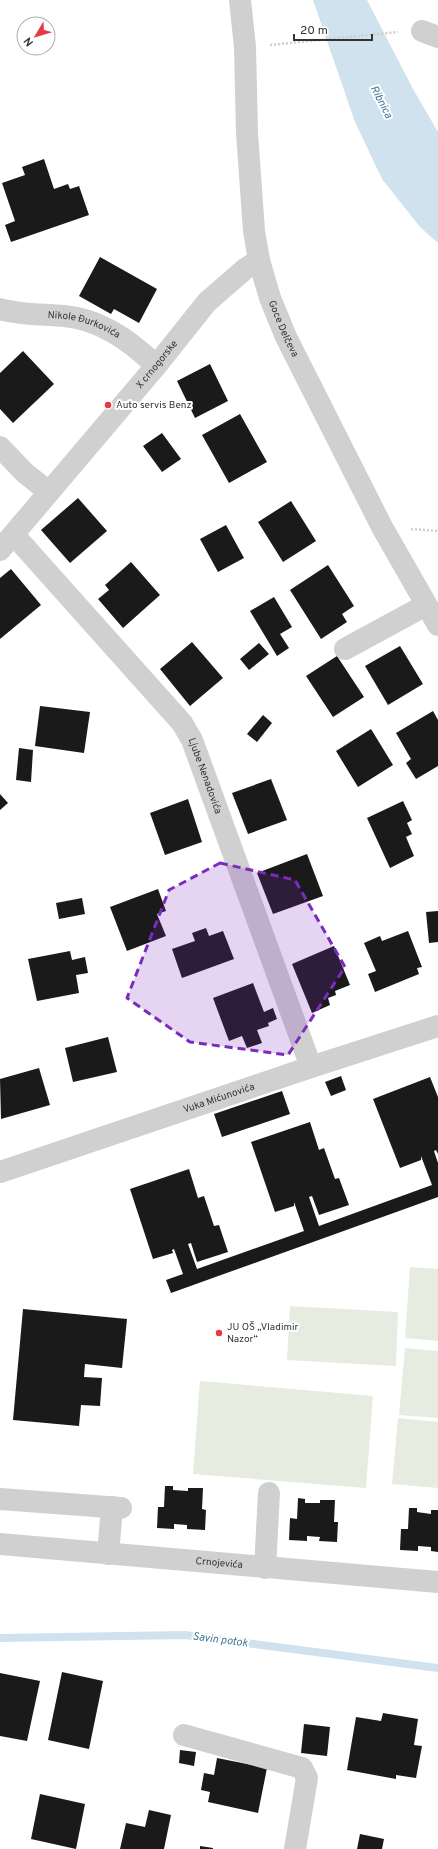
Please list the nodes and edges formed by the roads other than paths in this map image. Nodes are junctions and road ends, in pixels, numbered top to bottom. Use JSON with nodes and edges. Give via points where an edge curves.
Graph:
{"nodes":[{"id":1,"x":240,"y":0,"type":"edge"},
{"id":2,"x":259,"y":260,"type":"junction"},
{"id":3,"x":0,"y":309,"type":"edge"},
{"id":4,"x":156,"y":366,"type":"junction"},
{"id":5,"x":0,"y":447,"type":"edge"},
{"id":6,"x":49,"y":492,"type":"junction"},
{"id":7,"x":7,"y":542,"type":"edge"},
{"id":8,"x":426,"y":604,"type":"junction"},
{"id":9,"x":438,"y":625,"type":"edge"},
{"id":10,"x":345,"y":649,"type":"dead end"},
{"id":11,"x":438,"y":1026,"type":"edge"},
{"id":12,"x":311,"y":1067,"type":"junction"},
{"id":13,"x":0,"y":1172,"type":"edge"},
{"id":14,"x":269,"y":1493,"type":"dead end"},
{"id":15,"x":0,"y":1499,"type":"edge"},
{"id":16,"x":0,"y":1544,"type":"edge"},
{"id":17,"x":108,"y":1554,"type":"junction"},
{"id":18,"x":265,"y":1568,"type":"junction"},
{"id":19,"x":438,"y":1582,"type":"edge"},
{"id":20,"x":184,"y":1735,"type":"dead end"},
{"id":21,"x":295,"y":1849,"type":"edge"}],
"edges":[{"from":1,"to":2,"type":"street","name":"Goce Delčeva","via":[[245,47],[247,133],[254,231]]},
{"from":2,"to":4,"type":"street","name":"X crnogorske","via":[[207,302]]},
{"from":2,"to":8,"type":"street","name":"Goce Delčeva","via":[[270,298],[286,337],[382,527]]},
{"from":3,"to":4,"type":"street","name":"Nikole Đurkovića","via":[[96,322],[121,337]]},
{"from":4,"to":6,"type":"street","name":"X crnogorske"},
{"from":5,"to":6,"type":"street"},
{"from":6,"to":7,"type":"street","name":"X crnogorske"},
{"from":7,"to":12,"type":"street","name":"Ljube Nenadovića","via":[[182,723],[192,740]]},
{"from":8,"to":9,"type":"street","name":"Goce Delčeva"},
{"from":8,"to":10,"type":"street"},
{"from":11,"to":12,"type":"street","name":"Vuka Mićunovića"},
{"from":12,"to":13,"type":"street","name":"Vuka Mićunovića"},
{"from":14,"to":18,"type":"street"},
{"from":15,"to":17,"type":"street","via":[[116,1508]]},
{"from":16,"to":17,"type":"street","name":"Crnojevića"},
{"from":17,"to":18,"type":"street","name":"Crnojevića"},
{"from":18,"to":19,"type":"street","name":"Crnojevića"},
{"from":20,"to":21,"type":"street","via":[[302,1768],[308,1778]]}]}
